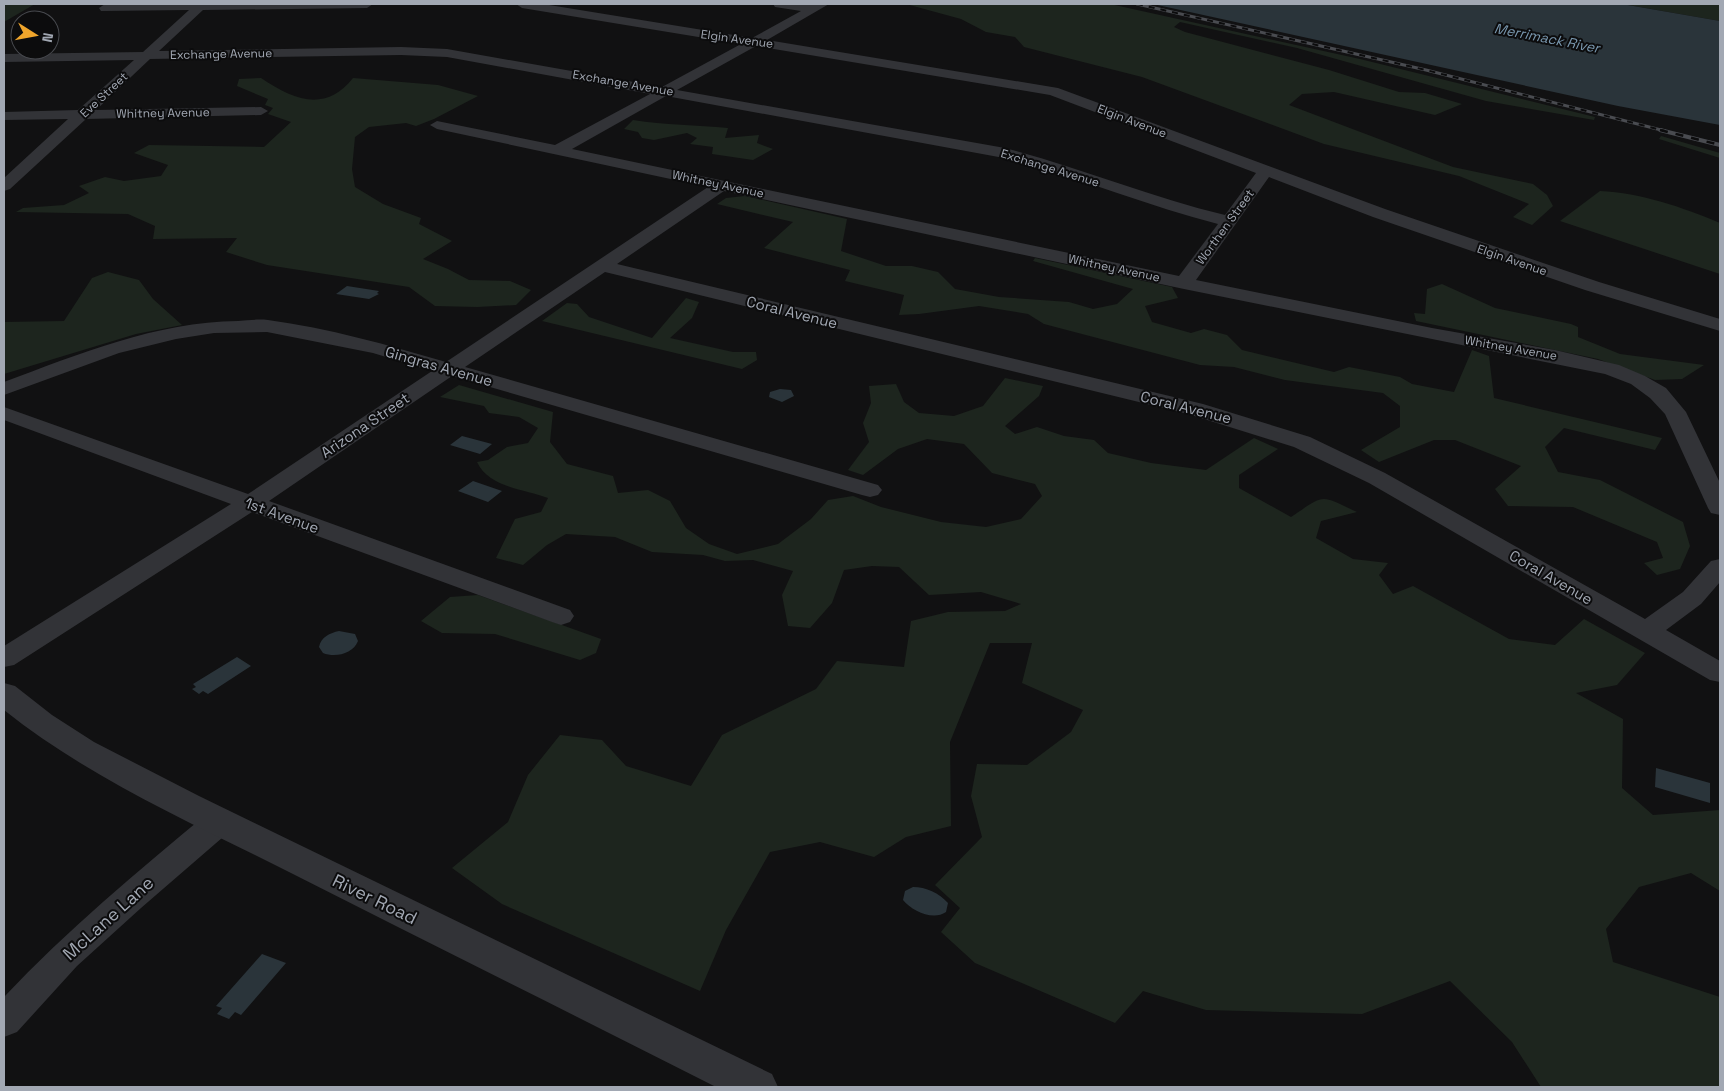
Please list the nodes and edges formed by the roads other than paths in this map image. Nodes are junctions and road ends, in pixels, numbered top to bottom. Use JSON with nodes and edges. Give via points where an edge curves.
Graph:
{"nodes":[{"id":1,"x":367,"y":4,"type":"edge"},
{"id":2,"x":522,"y":4,"type":"edge"},
{"id":3,"x":779,"y":4,"type":"edge"},
{"id":4,"x":202,"y":5,"type":"edge"},
{"id":5,"x":818,"y":6,"type":"edge"},
{"id":6,"x":106,"y":8,"type":"dead end"},
{"id":7,"x":755,"y":41,"type":"junction"},
{"id":8,"x":146,"y":56,"type":"junction"},
{"id":9,"x":4,"y":58,"type":"edge"},
{"id":10,"x":665,"y":91,"type":"junction"},
{"id":11,"x":261,"y":111,"type":"dead end"},
{"id":12,"x":83,"y":114,"type":"junction"},
{"id":13,"x":4,"y":116,"type":"edge"},
{"id":14,"x":437,"y":125,"type":"dead end"},
{"id":15,"x":558,"y":150,"type":"junction"},
{"id":16,"x":1265,"y":172,"type":"junction"},
{"id":17,"x":722,"y":185,"type":"junction"},
{"id":18,"x":4,"y":186,"type":"edge"},
{"id":19,"x":1229,"y":220,"type":"junction"},
{"id":20,"x":603,"y":266,"type":"junction"},
{"id":21,"x":1184,"y":283,"type":"junction"},
{"id":22,"x":1720,"y":325,"type":"edge"},
{"id":23,"x":449,"y":368,"type":"junction"},
{"id":24,"x":4,"y":389,"type":"edge"},
{"id":25,"x":4,"y":413,"type":"edge"},
{"id":26,"x":870,"y":490,"type":"dead end"},
{"id":27,"x":250,"y":503,"type":"junction"},
{"id":28,"x":1720,"y":508,"type":"edge"},
{"id":29,"x":1720,"y":567,"type":"edge"},
{"id":30,"x":561,"y":616,"type":"dead end"},
{"id":31,"x":1647,"y":631,"type":"junction"},
{"id":32,"x":4,"y":658,"type":"edge"},
{"id":33,"x":1720,"y":673,"type":"edge"},
{"id":34,"x":4,"y":694,"type":"edge"},
{"id":35,"x":219,"y":822,"type":"junction"},
{"id":36,"x":4,"y":1021,"type":"edge"},
{"id":37,"x":757,"y":1087,"type":"edge"}],
"edges":[{"from":1,"to":4,"type":"street"},
{"from":2,"to":7,"type":"street","name":"Elgin Avenue"},
{"from":3,"to":5,"type":"street"},
{"from":4,"to":6,"type":"street"},
{"from":4,"to":8,"type":"street","name":"Eve Street"},
{"from":5,"to":7,"type":"street"},
{"from":7,"to":10,"type":"street"},
{"from":7,"to":16,"type":"street","name":"Elgin Avenue","via":[[1052,90]]},
{"from":8,"to":9,"type":"street","name":"Exchange Avenue"},
{"from":8,"to":10,"type":"street","name":"Exchange Avenue","via":[[447,53]]},
{"from":8,"to":12,"type":"street","name":"Eve Street"},
{"from":10,"to":15,"type":"street"},
{"from":10,"to":19,"type":"street","name":"Exchange Avenue","via":[[1005,153],[1183,210]]},
{"from":11,"to":12,"type":"street","name":"Whitney Avenue"},
{"from":12,"to":13,"type":"street","name":"Whitney Avenue"},
{"from":12,"to":18,"type":"street","name":"Eve Street"},
{"from":14,"to":15,"type":"street","name":"Whitney Avenue"},
{"from":15,"to":17,"type":"street","name":"Whitney Avenue"},
{"from":16,"to":19,"type":"street","name":"Worthen Street"},
{"from":16,"to":22,"type":"street","name":"Elgin Avenue","via":[[1506,258]]},
{"from":17,"to":20,"type":"street","name":"Arizona Street"},
{"from":17,"to":21,"type":"street","name":"Whitney Avenue"},
{"from":19,"to":21,"type":"street","name":"Worthen Street"},
{"from":20,"to":23,"type":"street","name":"Arizona Street"},
{"from":20,"to":31,"type":"street","name":"Coral Avenue","via":[[1195,409],[1276,432],[1377,478]]},
{"from":21,"to":28,"type":"street","name":"Whitney Avenue","via":[[1612,369],[1658,393],[1675,412]]},
{"from":23,"to":24,"type":"street","name":"Gingras Avenue","via":[[300,331],[243,326],[175,332],[112,349]]},
{"from":23,"to":26,"type":"street","name":"Gingras Avenue"},
{"from":23,"to":27,"type":"street","name":"Arizona Street"},
{"from":25,"to":27,"type":"street","name":"1st Avenue"},
{"from":27,"to":30,"type":"street","name":"1st Avenue"},
{"from":27,"to":32,"type":"street","name":"Arizona Street"},
{"from":29,"to":31,"type":"street","via":[[1692,598]]},
{"from":31,"to":33,"type":"street","name":"Coral Avenue"},
{"from":34,"to":35,"type":"street","name":"River Road","via":[[82,750]]},
{"from":35,"to":36,"type":"street","name":"McLane Lane","via":[[72,950]]},
{"from":35,"to":37,"type":"street","name":"River Road"}]}
